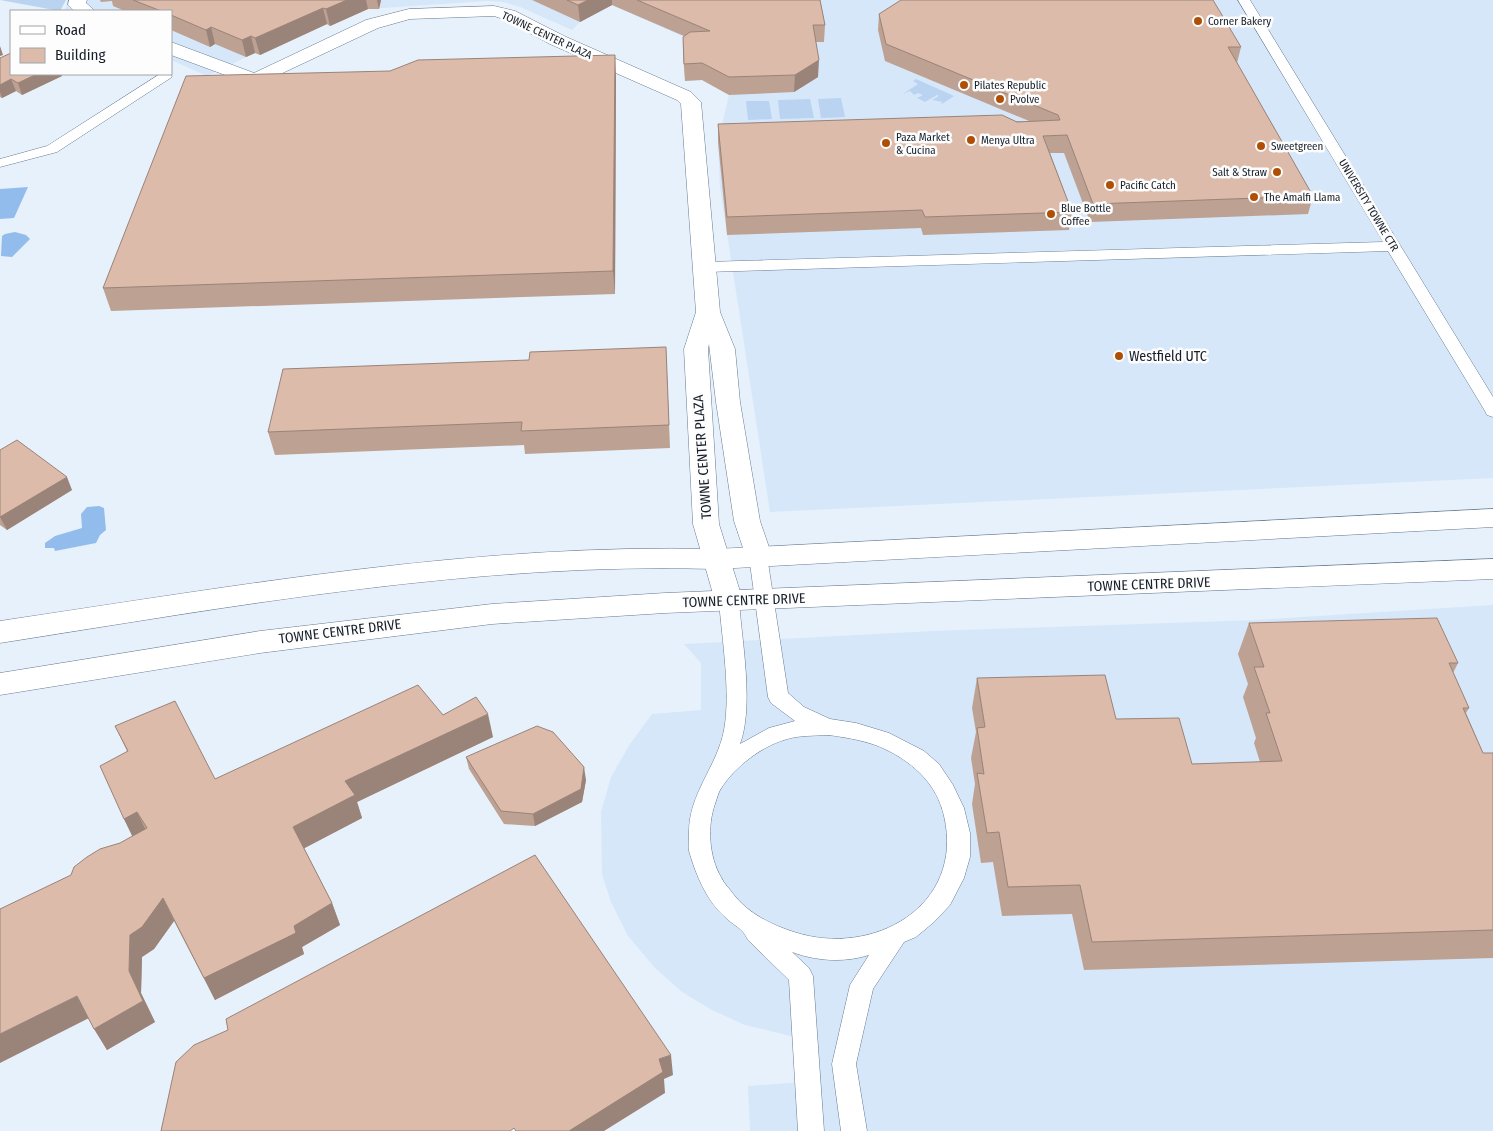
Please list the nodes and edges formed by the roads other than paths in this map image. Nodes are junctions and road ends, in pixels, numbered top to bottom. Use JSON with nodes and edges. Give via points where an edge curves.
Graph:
{"nodes":[{"id":1,"x":78,"y":0,"type":"edge"},
{"id":2,"x":1244,"y":0,"type":"edge"},
{"id":3,"x":446,"y":2,"type":"dead end"},
{"id":4,"x":84,"y":10,"type":"edge"},
{"id":5,"x":172,"y":48,"type":"edge"},
{"id":6,"x":235,"y":73,"type":"junction"},
{"id":7,"x":165,"y":77,"type":"dead end"},
{"id":8,"x":212,"y":84,"type":"edge"},
{"id":9,"x":0,"y":163,"type":"edge"},
{"id":10,"x":1393,"y":246,"type":"junction"},
{"id":11,"x":706,"y":267,"type":"junction"},
{"id":12,"x":708,"y":312,"type":"junction"},
{"id":13,"x":1493,"y":411,"type":"edge"},
{"id":14,"x":1493,"y":518,"type":"edge"},
{"id":15,"x":758,"y":556,"type":"junction"},
{"id":16,"x":716,"y":559,"type":"junction"},
{"id":17,"x":1493,"y":570,"type":"edge"},
{"id":18,"x":765,"y":600,"type":"junction"},
{"id":19,"x":728,"y":601,"type":"junction"},
{"id":20,"x":0,"y":632,"type":"edge"},
{"id":21,"x":0,"y":684,"type":"edge"},
{"id":22,"x":829,"y":727,"type":"junction"},
{"id":23,"x":717,"y":776,"type":"junction"},
{"id":24,"x":730,"y":908,"type":"junction"},
{"id":25,"x":895,"y":937,"type":"junction"},
{"id":26,"x":810,"y":1131,"type":"edge"},
{"id":27,"x":854,"y":1131,"type":"edge"}],
"edges":[{"from":1,"to":4,"type":"main road","via":[[77,5]]},
{"from":2,"to":10,"type":"lane","name":"UNIVERSITY TOWNE CTR"},
{"from":3,"to":6,"type":"main road","via":[[387,7]]},
{"from":5,"to":6,"type":"main road","name":"TOWNE CENTER PLAZA"},
{"from":6,"to":8,"type":"main road"},
{"from":6,"to":11,"type":"main road","name":"TOWNE CENTER PLAZA","via":[[255,80],[372,24],[409,14],[494,11],[509,15],[691,102]]},
{"from":7,"to":9,"type":"lane","via":[[52,149]]},
{"from":10,"to":11,"type":"lane"},
{"from":10,"to":13,"type":"lane","name":"UNIVERSITY TOWNE CTR"},
{"from":11,"to":12,"type":"main road","name":"TOWNE CENTER PLAZA"},
{"from":12,"to":15,"type":"main road","name":"TOWNE CENTER PLAZA","via":[[723,348],[747,521]]},
{"from":12,"to":16,"type":"main road","name":"TOWNE CENTER PLAZA","via":[[696,348],[706,524]]},
{"from":14,"to":15,"type":"main road"},
{"from":15,"to":16,"type":"main road"},
{"from":15,"to":18,"type":"lane"},
{"from":16,"to":19,"type":"main road","name":"TOWNE CENTER PLAZA"},
{"from":16,"to":20,"type":"main road","via":[[666,557],[510,565],[366,578]]},
{"from":17,"to":18,"type":"main road","name":"TOWNE CENTRE DRIVE"},
{"from":18,"to":19,"type":"main road","name":"TOWNE CENTRE DRIVE"},
{"from":18,"to":22,"type":"lane","via":[[778,698],[797,713]]},
{"from":19,"to":21,"type":"main road","name":"TOWNE CENTRE DRIVE","via":[[492,614],[391,624]]},
{"from":19,"to":23,"type":"lane","via":[[737,709],[734,732]]},
{"from":22,"to":23,"type":"lane","via":[[803,728],[754,744]]},
{"from":22,"to":25,"type":"lane","via":[[865,732],[899,746],[927,767],[948,794],[959,825],[960,858],[949,889],[927,916]]},
{"from":23,"to":24,"type":"lane","via":[[704,801],[697,828],[700,856],[711,883]]},
{"from":24,"to":25,"type":"lane","via":[[756,929],[789,943],[826,949],[861,947]]},
{"from":24,"to":26,"type":"lane","via":[[801,976]]},
{"from":25,"to":27,"type":"lane","via":[[862,985],[844,1064]]}]}
